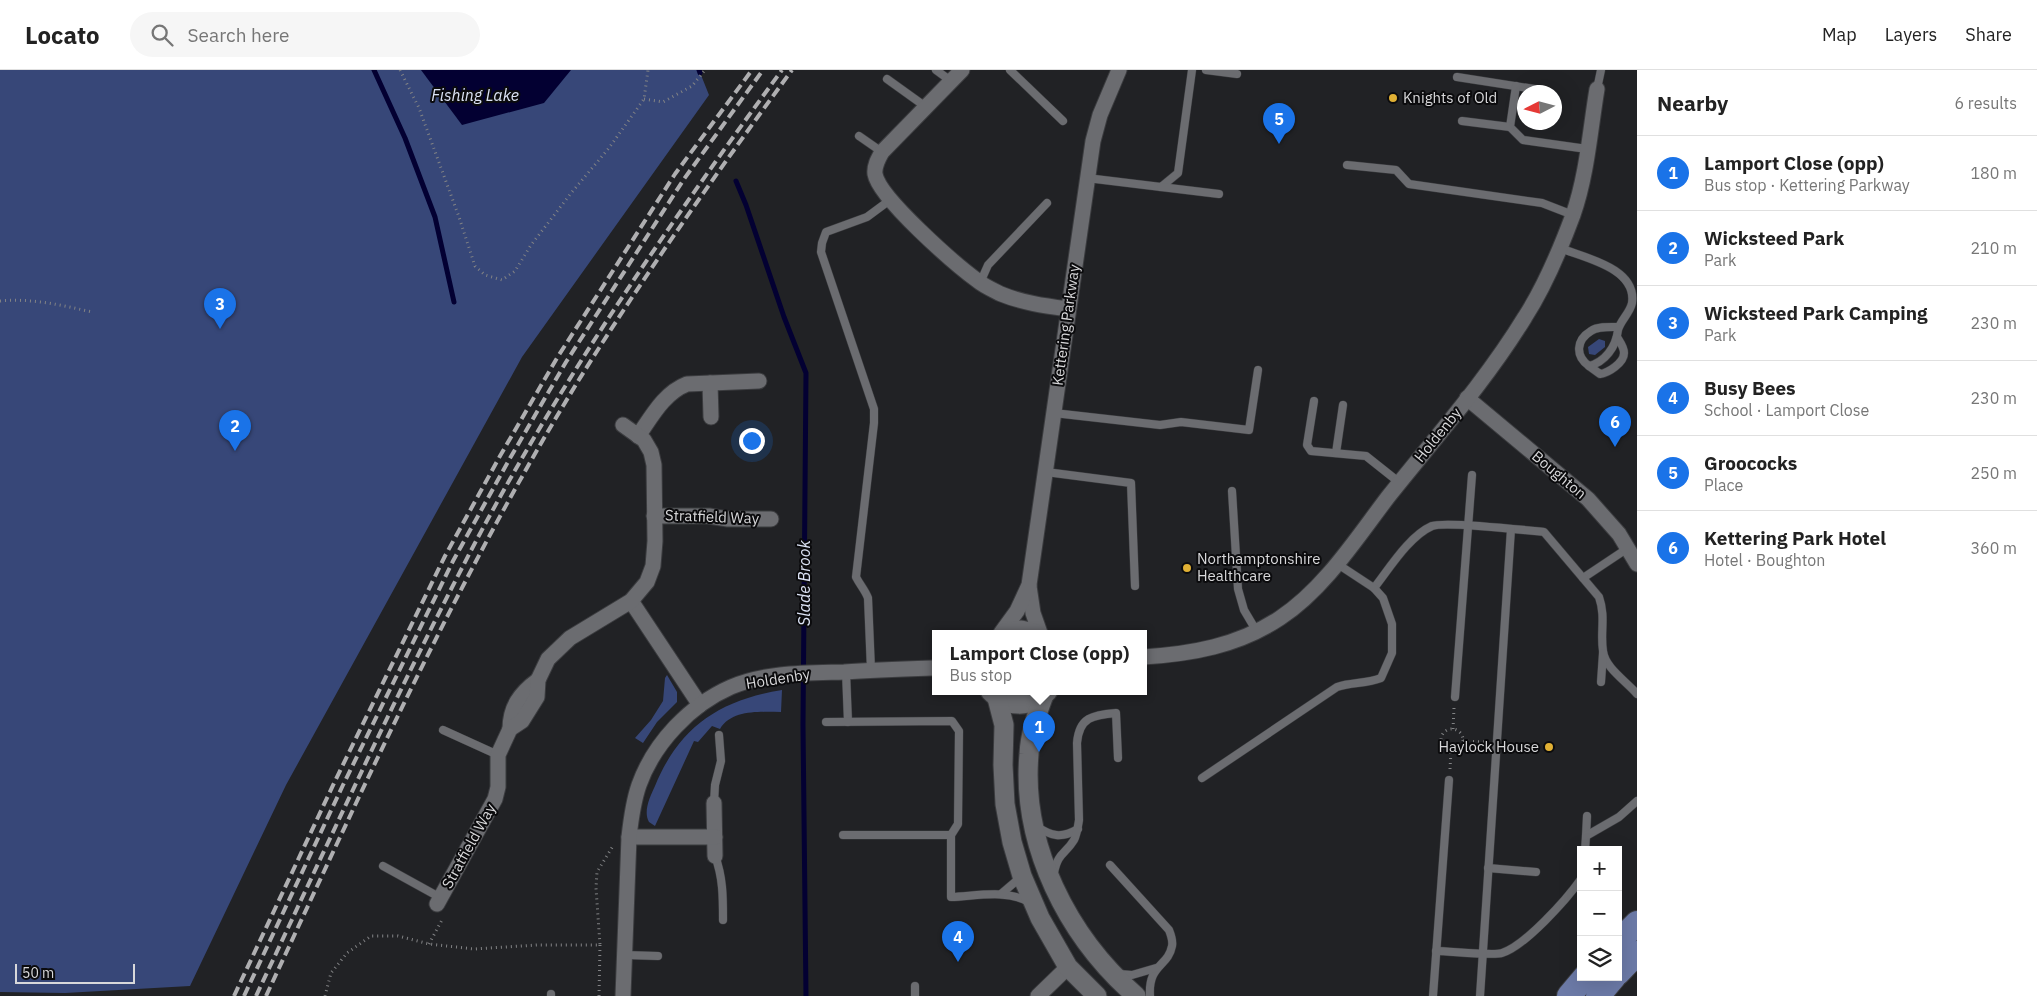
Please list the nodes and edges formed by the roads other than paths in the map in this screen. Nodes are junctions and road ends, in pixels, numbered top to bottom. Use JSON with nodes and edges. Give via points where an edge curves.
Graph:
{"nodes":[{"id":1,"x":936,"y":70,"type":"edge"},
{"id":2,"x":962,"y":70,"type":"edge"},
{"id":3,"x":1010,"y":70,"type":"edge"},
{"id":4,"x":1119,"y":70,"type":"edge"},
{"id":5,"x":1192,"y":70,"type":"edge"},
{"id":6,"x":1206,"y":70,"type":"edge"},
{"id":7,"x":1601,"y":70,"type":"edge"},
{"id":8,"x":1237,"y":74,"type":"dead end"},
{"id":9,"x":1457,"y":78,"type":"dead end"},
{"id":10,"x":887,"y":79,"type":"dead end"},
{"id":11,"x":951,"y":81,"type":"junction"},
{"id":12,"x":1516,"y":86,"type":"joint"},
{"id":13,"x":1597,"y":89,"type":"joint"},
{"id":14,"x":926,"y":107,"type":"junction"},
{"id":15,"x":1462,"y":121,"type":"dead end"},
{"id":16,"x":1063,"y":122,"type":"dead end"},
{"id":17,"x":1510,"y":128,"type":"junction"},
{"id":18,"x":859,"y":136,"type":"dead end"},
{"id":19,"x":1587,"y":149,"type":"junction"},
{"id":20,"x":882,"y":152,"type":"junction"},
{"id":21,"x":1347,"y":165,"type":"dead end"},
{"id":22,"x":1087,"y":178,"type":"junction"},
{"id":23,"x":1161,"y":187,"type":"junction"},
{"id":24,"x":1219,"y":194,"type":"dead end"},
{"id":25,"x":890,"y":200,"type":"junction"},
{"id":26,"x":1047,"y":203,"type":"dead end"},
{"id":27,"x":1573,"y":215,"type":"junction"},
{"id":28,"x":1560,"y":248,"type":"junction"},
{"id":29,"x":980,"y":283,"type":"junction"},
{"id":30,"x":1068,"y":309,"type":"junction"},
{"id":31,"x":1619,"y":327,"type":"junction"},
{"id":32,"x":1617,"y":337,"type":"junction"},
{"id":33,"x":1589,"y":366,"type":"junction"},
{"id":34,"x":1258,"y":370,"type":"dead end"},
{"id":35,"x":759,"y":381,"type":"dead end"},
{"id":36,"x":710,"y":383,"type":"junction"},
{"id":37,"x":1467,"y":398,"type":"junction"},
{"id":38,"x":1314,"y":401,"type":"dead end"},
{"id":39,"x":1343,"y":405,"type":"dead end"},
{"id":40,"x":1054,"y":412,"type":"junction"},
{"id":41,"x":710,"y":417,"type":"dead end"},
{"id":42,"x":623,"y":425,"type":"dead end"},
{"id":43,"x":638,"y":436,"type":"junction"},
{"id":44,"x":1336,"y":454,"type":"junction"},
{"id":45,"x":1046,"y":472,"type":"junction"},
{"id":46,"x":1472,"y":474,"type":"dead end"},
{"id":47,"x":1400,"y":483,"type":"junction"},
{"id":48,"x":1232,"y":491,"type":"dead end"},
{"id":49,"x":654,"y":516,"type":"junction"},
{"id":50,"x":770,"y":519,"type":"dead end"},
{"id":51,"x":1468,"y":526,"type":"junction"},
{"id":52,"x":1512,"y":529,"type":"junction"},
{"id":53,"x":1634,"y":556,"type":"edge"},
{"id":54,"x":1336,"y":563,"type":"junction"},
{"id":55,"x":1583,"y":578,"type":"junction"},
{"id":56,"x":1029,"y":585,"type":"junction"},
{"id":57,"x":1134,"y":586,"type":"dead end"},
{"id":58,"x":1374,"y":588,"type":"junction"},
{"id":59,"x":631,"y":601,"type":"junction"},
{"id":60,"x":1005,"y":630,"type":"edge"},
{"id":61,"x":1039,"y":630,"type":"edge"},
{"id":62,"x":1257,"y":632,"type":"junction"},
{"id":63,"x":1603,"y":653,"type":"junction"},
{"id":64,"x":1147,"y":657,"type":"edge"},
{"id":65,"x":932,"y":668,"type":"edge"},
{"id":66,"x":871,"y":670,"type":"junction"},
{"id":67,"x":846,"y":672,"type":"junction"},
{"id":68,"x":1601,"y":682,"type":"dead end"},
{"id":69,"x":1637,"y":694,"type":"edge"},
{"id":70,"x":993,"y":695,"type":"edge"},
{"id":71,"x":995,"y":695,"type":"edge"},
{"id":72,"x":1043,"y":695,"type":"edge"},
{"id":73,"x":1045,"y":695,"type":"edge"},
{"id":74,"x":1455,"y":697,"type":"road end"},
{"id":75,"x":700,"y":705,"type":"junction"},
{"id":76,"x":826,"y":722,"type":"dead end"},
{"id":77,"x":848,"y":722,"type":"junction"},
{"id":78,"x":443,"y":730,"type":"dead end"},
{"id":79,"x":718,"y":734,"type":"dead end"},
{"id":80,"x":498,"y":755,"type":"junction"},
{"id":81,"x":1118,"y":758,"type":"dead end"},
{"id":82,"x":1202,"y":778,"type":"dead end"},
{"id":83,"x":1449,"y":780,"type":"road end"},
{"id":84,"x":1637,"y":801,"type":"edge"},
{"id":85,"x":714,"y":803,"type":"joint"},
{"id":86,"x":1587,"y":816,"type":"dead end"},
{"id":87,"x":1034,"y":824,"type":"junction"},
{"id":88,"x":1078,"y":829,"type":"junction"},
{"id":89,"x":951,"y":834,"type":"junction"},
{"id":90,"x":843,"y":835,"type":"dead end"},
{"id":91,"x":1586,"y":836,"type":"junction"},
{"id":92,"x":629,"y":837,"type":"junction"},
{"id":93,"x":715,"y":837,"type":"junction"},
{"id":94,"x":1585,"y":846,"type":"edge"},
{"id":95,"x":715,"y":856,"type":"joint"},
{"id":96,"x":1110,"y":865,"type":"dead end"},
{"id":97,"x":383,"y":866,"type":"dead end"},
{"id":98,"x":1488,"y":868,"type":"junction"},
{"id":99,"x":1536,"y":872,"type":"dead end"},
{"id":100,"x":1022,"y":876,"type":"junction"},
{"id":101,"x":1052,"y":883,"type":"junction"},
{"id":102,"x":1577,"y":885,"type":"edge"},
{"id":103,"x":1001,"y":894,"type":"junction"},
{"id":104,"x":439,"y":901,"type":"joint"},
{"id":105,"x":1035,"y":905,"type":"junction"},
{"id":106,"x":723,"y":920,"type":"dead end"},
{"id":107,"x":1637,"y":923,"type":"edge"},
{"id":108,"x":1622,"y":938,"type":"edge"},
{"id":109,"x":1436,"y":951,"type":"junction"},
{"id":110,"x":1483,"y":953,"type":"junction"},
{"id":111,"x":1637,"y":953,"type":"edge"},
{"id":112,"x":625,"y":955,"type":"junction"},
{"id":113,"x":658,"y":956,"type":"dead end"},
{"id":114,"x":1068,"y":967,"type":"junction"},
{"id":115,"x":1156,"y":968,"type":"junction"},
{"id":116,"x":1622,"y":969,"type":"edge"},
{"id":117,"x":1109,"y":970,"type":"junction"},
{"id":118,"x":1581,"y":981,"type":"edge"},
{"id":119,"x":1611,"y":981,"type":"edge"},
{"id":120,"x":915,"y":986,"type":"dead end"},
{"id":121,"x":623,"y":996,"type":"edge"},
{"id":122,"x":915,"y":996,"type":"edge"},
{"id":123,"x":1038,"y":996,"type":"edge"},
{"id":124,"x":1098,"y":996,"type":"edge"},
{"id":125,"x":1136,"y":996,"type":"edge"},
{"id":126,"x":1150,"y":996,"type":"edge"},
{"id":127,"x":1433,"y":996,"type":"edge"},
{"id":128,"x":1480,"y":996,"type":"edge"},
{"id":129,"x":1568,"y":996,"type":"edge"},
{"id":130,"x":1598,"y":996,"type":"edge"}],
"edges":[{"from":1,"to":11,"type":"lane"},
{"from":2,"to":11,"type":"street"},
{"from":3,"to":16,"type":"lane"},
{"from":4,"to":22,"type":"street","name":"Kettering Parkway","via":[[1100,115]]},
{"from":5,"to":23,"type":"lane","via":[[1178,173]]},
{"from":6,"to":8,"type":"lane"},
{"from":7,"to":13,"type":"lane"},
{"from":9,"to":12,"type":"lane"},
{"from":10,"to":14,"type":"lane"},
{"from":11,"to":14,"type":"street"},
{"from":12,"to":17,"type":"lane"},
{"from":13,"to":19,"type":"street","name":"Holdenby"},
{"from":14,"to":20,"type":"street"},
{"from":15,"to":17,"type":"lane"},
{"from":17,"to":19,"type":"lane","via":[[1523,140]]},
{"from":18,"to":20,"type":"lane"},
{"from":19,"to":27,"type":"street","name":"Holdenby"},
{"from":20,"to":25,"type":"street","via":[[876,162],[875,173]]},
{"from":21,"to":27,"type":"lane","via":[[1396,170],[1409,184],[1542,204]]},
{"from":22,"to":23,"type":"lane"},
{"from":22,"to":30,"type":"street","name":"Kettering Parkway"},
{"from":23,"to":24,"type":"lane"},
{"from":25,"to":29,"type":"street"},
{"from":25,"to":66,"type":"lane","via":[[868,218],[826,232],[821,252],[874,409],[856,577],[868,598]]},
{"from":26,"to":29,"type":"lane","via":[[988,265]]},
{"from":27,"to":28,"type":"street","name":"Holdenby"},
{"from":28,"to":31,"type":"lane","via":[[1621,273],[1629,282],[1632,306]]},
{"from":28,"to":37,"type":"street","name":"Holdenby","via":[[1526,317]]},
{"from":29,"to":30,"type":"street","via":[[1021,300]]},
{"from":30,"to":40,"type":"street","name":"Kettering Parkway"},
{"from":31,"to":32,"type":"lane"},
{"from":31,"to":33,"type":"lane","via":[[1591,331],[1582,340],[1578,353],[1581,361]]},
{"from":32,"to":33,"type":"lane","via":[[1612,349],[1597,364]]},
{"from":32,"to":33,"type":"lane","via":[[1624,354],[1622,360],[1607,373],[1600,374]]},
{"from":34,"to":40,"type":"lane","via":[[1249,430],[1181,422],[1160,425]]},
{"from":35,"to":36,"type":"street"},
{"from":36,"to":41,"type":"street"},
{"from":36,"to":43,"type":"street","via":[[687,384],[669,393]]},
{"from":37,"to":47,"type":"street","name":"Holdenby"},
{"from":37,"to":53,"type":"street","name":"Boughton","via":[[1588,499]]},
{"from":38,"to":44,"type":"lane","via":[[1307,445],[1311,451]]},
{"from":39,"to":44,"type":"lane"},
{"from":40,"to":45,"type":"street","name":"Kettering Parkway"},
{"from":42,"to":43,"type":"street","name":"Stratfield Way"},
{"from":43,"to":49,"type":"street","name":"Stratfield Way","via":[[651,452],[654,465]]},
{"from":44,"to":47,"type":"lane","via":[[1366,456]]},
{"from":45,"to":56,"type":"street","name":"Kettering Parkway"},
{"from":45,"to":57,"type":"lane","via":[[1131,483]]},
{"from":46,"to":51,"type":"lane"},
{"from":47,"to":54,"type":"street","name":"Holdenby"},
{"from":48,"to":62,"type":"lane","via":[[1238,589],[1244,610]]},
{"from":49,"to":50,"type":"street","name":"Stratfield Way"},
{"from":49,"to":59,"type":"street","name":"Stratfield Way","via":[[653,566],[647,582]]},
{"from":51,"to":52,"type":"lane"},
{"from":51,"to":58,"type":"lane","via":[[1433,525],[1414,538]]},
{"from":51,"to":74,"type":"lane"},
{"from":52,"to":55,"type":"lane","via":[[1544,532]]},
{"from":52,"to":98,"type":"lane"},
{"from":53,"to":55,"type":"lane"},
{"from":54,"to":58,"type":"lane"},
{"from":54,"to":62,"type":"street","name":"Holdenby","via":[[1300,602]]},
{"from":55,"to":63,"type":"lane","via":[[1599,597],[1603,609]]},
{"from":56,"to":60,"type":"street","name":"Kettering Parkway","via":[[1018,611]]},
{"from":56,"to":61,"type":"street","name":"Kettering Parkway"},
{"from":58,"to":82,"type":"lane","via":[[1383,598],[1392,624],[1392,653],[1381,678],[1337,687]]},
{"from":59,"to":75,"type":"street"},
{"from":59,"to":80,"type":"street","name":"Stratfield Way","via":[[570,638],[548,659],[538,680],[537,697],[522,721],[510,729]]},
{"from":62,"to":64,"type":"street","name":"Holdenby","via":[[1212,648]]},
{"from":63,"to":68,"type":"lane"},
{"from":63,"to":69,"type":"lane","via":[[1613,670]]},
{"from":65,"to":66,"type":"street","name":"Holdenby"},
{"from":66,"to":67,"type":"street","name":"Holdenby"},
{"from":67,"to":75,"type":"street","name":"Holdenby","via":[[755,679],[730,687]]},
{"from":67,"to":77,"type":"lane"},
{"from":70,"to":100,"type":"street","via":[[1004,724],[1005,804]]},
{"from":71,"to":72,"type":"street","via":[[1008,703],[1021,705],[1034,702]]},
{"from":73,"to":87,"type":"street","via":[[1035,720],[1029,753],[1028,786]]},
{"from":75,"to":92,"type":"street","name":"Holdenby","via":[[674,728],[654,754],[640,784]]},
{"from":76,"to":77,"type":"lane"},
{"from":77,"to":89,"type":"lane","via":[[952,721],[960,732],[958,824]]},
{"from":78,"to":80,"type":"lane"},
{"from":79,"to":85,"type":"lane","via":[[721,761]]},
{"from":80,"to":104,"type":"street","name":"Stratfield Way","via":[[495,799]]},
{"from":81,"to":88,"type":"lane","via":[[1116,713],[1098,714],[1082,724],[1077,743]]},
{"from":83,"to":109,"type":"lane"},
{"from":84,"to":91,"type":"lane"},
{"from":85,"to":93,"type":"street"},
{"from":86,"to":91,"type":"lane"},
{"from":87,"to":88,"type":"lane","via":[[1056,836]]},
{"from":87,"to":101,"type":"street"},
{"from":88,"to":101,"type":"lane","via":[[1074,840],[1056,862]]},
{"from":89,"to":90,"type":"lane"},
{"from":89,"to":103,"type":"lane","via":[[952,896]]},
{"from":91,"to":94,"type":"lane"},
{"from":92,"to":93,"type":"street"},
{"from":92,"to":112,"type":"street","name":"Holdenby"},
{"from":93,"to":95,"type":"street"},
{"from":95,"to":106,"type":"lane","via":[[723,885]]},
{"from":96,"to":115,"type":"lane","via":[[1169,930],[1173,944],[1170,954]]},
{"from":97,"to":104,"type":"lane"},
{"from":98,"to":99,"type":"lane"},
{"from":98,"to":110,"type":"lane"},
{"from":100,"to":103,"type":"lane"},
{"from":100,"to":105,"type":"street"},
{"from":101,"to":117,"type":"street","via":[[1073,924]]},
{"from":102,"to":110,"type":"lane","via":[[1523,941],[1501,954]]},
{"from":103,"to":105,"type":"lane","via":[[1022,898]]},
{"from":105,"to":114,"type":"street"},
{"from":107,"to":108,"type":"main road"},
{"from":109,"to":110,"type":"lane"},
{"from":109,"to":127,"type":"lane"},
{"from":110,"to":128,"type":"lane"},
{"from":111,"to":116,"type":"main road"},
{"from":112,"to":113,"type":"lane"},
{"from":112,"to":121,"type":"street","name":"Holdenby"},
{"from":114,"to":123,"type":"street"},
{"from":114,"to":124,"type":"street"},
{"from":115,"to":117,"type":"lane","via":[[1132,975]]},
{"from":115,"to":126,"type":"lane"},
{"from":117,"to":125,"type":"street"},
{"from":118,"to":129,"type":"main road"},
{"from":119,"to":130,"type":"main road"},
{"from":120,"to":122,"type":"lane"}]}
